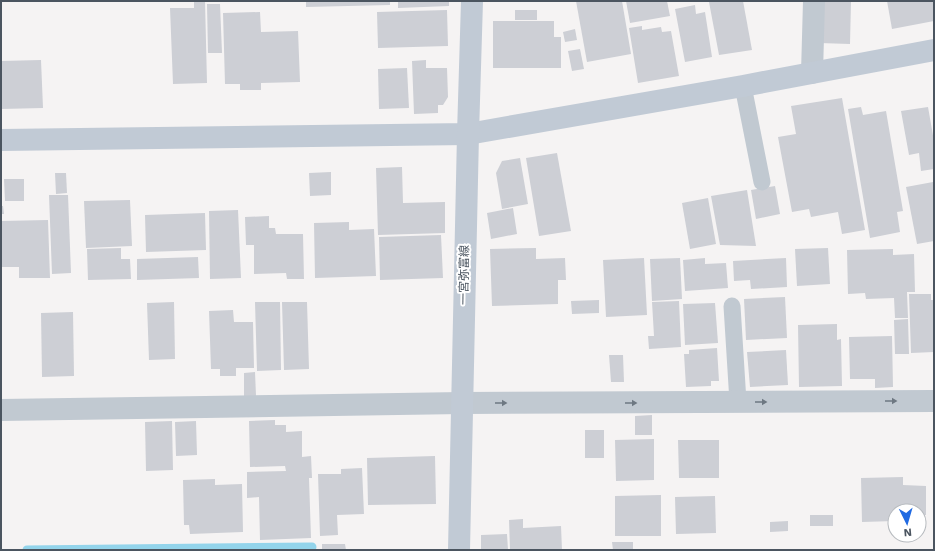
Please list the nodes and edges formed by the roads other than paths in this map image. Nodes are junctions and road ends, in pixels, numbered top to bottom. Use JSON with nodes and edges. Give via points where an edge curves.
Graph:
{"nodes":[{"id":1,"x":472,"y":1,"type":"edge"},
{"id":2,"x":814,"y":1,"type":"edge"},
{"id":3,"x":934,"y":50,"type":"edge"},
{"id":4,"x":812,"y":73,"type":"junction"},
{"id":5,"x":743,"y":86,"type":"junction"},
{"id":6,"x":468,"y":134,"type":"junction"},
{"id":7,"x":1,"y":140,"type":"edge"},
{"id":8,"x":762,"y":182,"type":"dead end"},
{"id":9,"x":732,"y":306,"type":"dead end"},
{"id":10,"x":934,"y":401,"type":"edge"},
{"id":11,"x":738,"y":402,"type":"junction"},
{"id":12,"x":462,"y":403,"type":"junction"},
{"id":13,"x":1,"y":410,"type":"edge"},
{"id":14,"x":459,"y":550,"type":"edge"}],
"edges":[{"from":1,"to":6,"type":"street","name":"一宮弥富線"},
{"from":2,"to":4,"type":"street"},
{"from":3,"to":4,"type":"street"},
{"from":4,"to":5,"type":"street"},
{"from":5,"to":6,"type":"street"},
{"from":5,"to":8,"type":"lane"},
{"from":6,"to":7,"type":"street"},
{"from":6,"to":12,"type":"street","name":"一宮弥富線"},
{"from":9,"to":11,"type":"lane"},
{"from":11,"to":10,"type":"street","one_way":true},
{"from":12,"to":11,"type":"street","one_way":true},
{"from":12,"to":13,"type":"street"},
{"from":12,"to":14,"type":"street","name":"一宮弥富線"}]}
